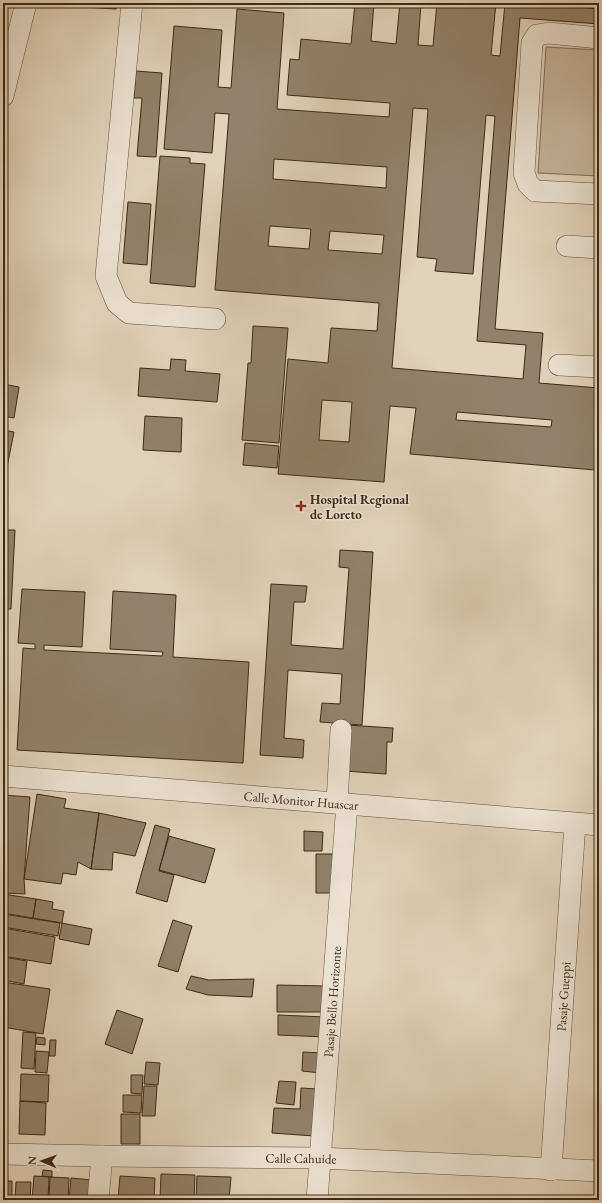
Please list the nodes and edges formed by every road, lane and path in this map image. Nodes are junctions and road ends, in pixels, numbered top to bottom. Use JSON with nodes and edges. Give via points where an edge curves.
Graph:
{"nodes":[{"id":1,"x":26,"y":3,"type":"edge"},
{"id":2,"x":132,"y":3,"type":"edge"},
{"id":3,"x":599,"y":38,"type":"edge"},
{"id":4,"x":3,"y":96,"type":"edge"},
{"id":5,"x":599,"y":194,"type":"edge"},
{"id":6,"x":567,"y":246,"type":"dead end"},
{"id":7,"x":599,"y":248,"type":"edge"},
{"id":8,"x":215,"y":319,"type":"dead end"},
{"id":9,"x":559,"y":365,"type":"dead end"},
{"id":10,"x":599,"y":367,"type":"edge"},
{"id":11,"x":341,"y":730,"type":"dead end"},
{"id":12,"x":3,"y":776,"type":"edge"},
{"id":13,"x":342,"y":803,"type":"junction"},
{"id":14,"x":575,"y":824,"type":"junction"},
{"id":15,"x":599,"y":825,"type":"edge"},
{"id":16,"x":3,"y":1154,"type":"edge"},
{"id":17,"x":102,"y":1156,"type":"junction"},
{"id":18,"x":320,"y":1158,"type":"junction"},
{"id":19,"x":551,"y":1170,"type":"junction"},
{"id":20,"x":599,"y":1171,"type":"edge"},
{"id":21,"x":98,"y":1200,"type":"edge"},
{"id":22,"x":317,"y":1200,"type":"edge"}],
"edges":[{"from":1,"to":4,"type":"street"},
{"from":2,"to":8,"type":"street","via":[[106,276],[117,304],[129,313]]},
{"from":3,"to":5,"type":"street","via":[[549,33],[537,35],[532,43],[524,173],[528,184],[535,191]]},
{"from":6,"to":7,"type":"street"},
{"from":9,"to":10,"type":"street"},
{"from":11,"to":13,"type":"street","name":"Pasaje Bello Horizonte"},
{"from":12,"to":13,"type":"street","name":"Calle Monitor Huascar"},
{"from":13,"to":14,"type":"street","name":"Calle Monitor Huascar"},
{"from":13,"to":18,"type":"street","name":"Pasaje Bello Horizonte"},
{"from":14,"to":15,"type":"street","name":"Calle Monitor Huascar"},
{"from":14,"to":19,"type":"street","name":"Pasaje Gueppi"},
{"from":16,"to":17,"type":"street","name":"Calle Cahuide"},
{"from":17,"to":18,"type":"street","name":"Calle Cahuide"},
{"from":17,"to":21,"type":"street"},
{"from":18,"to":19,"type":"street","name":"Calle Cahuide"},
{"from":18,"to":22,"type":"street","name":"Pasaje Bello Horizonte"},
{"from":19,"to":20,"type":"street","name":"Calle Cahuide"}]}
